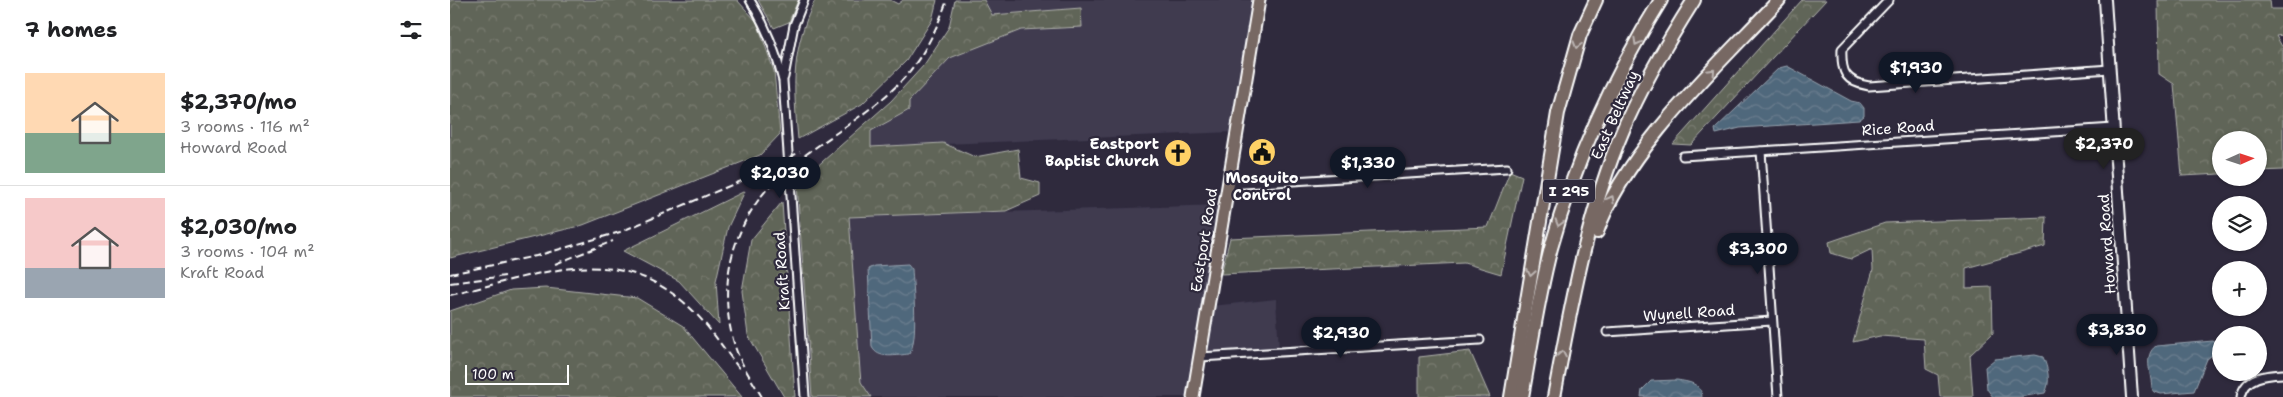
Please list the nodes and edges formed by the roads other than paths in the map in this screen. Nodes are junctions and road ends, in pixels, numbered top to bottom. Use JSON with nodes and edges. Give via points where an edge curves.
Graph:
{"nodes":[{"id":1,"x":750,"y":0,"type":"edge"},
{"id":2,"x":804,"y":0,"type":"edge"},
{"id":3,"x":1259,"y":0,"type":"edge"},
{"id":4,"x":1596,"y":0,"type":"edge"},
{"id":5,"x":1661,"y":0,"type":"edge"},
{"id":6,"x":1694,"y":0,"type":"edge"},
{"id":7,"x":1779,"y":0,"type":"edge"},
{"id":8,"x":1889,"y":0,"type":"edge"},
{"id":9,"x":2105,"y":0,"type":"edge"},
{"id":10,"x":789,"y":42,"type":"junction"},
{"id":11,"x":774,"y":48,"type":"junction"},
{"id":12,"x":2110,"y":68,"type":"junction"},
{"id":13,"x":783,"y":81,"type":"junction"},
{"id":14,"x":2114,"y":128,"type":"junction"},
{"id":15,"x":1761,"y":151,"type":"junction"},
{"id":16,"x":1683,"y":156,"type":"dead end"},
{"id":17,"x":1507,"y":168,"type":"dead end"},
{"id":18,"x":1228,"y":185,"type":"junction"},
{"id":19,"x":1570,"y":310,"type":"junction"},
{"id":20,"x":1772,"y":321,"type":"junction"},
{"id":21,"x":1607,"y":332,"type":"dead end"},
{"id":22,"x":1480,"y":340,"type":"dead end"},
{"id":23,"x":1200,"y":357,"type":"junction"},
{"id":24,"x":2283,"y":374,"type":"edge"},
{"id":25,"x":805,"y":397,"type":"edge"},
{"id":26,"x":1193,"y":397,"type":"edge"},
{"id":27,"x":1511,"y":397,"type":"edge"},
{"id":28,"x":1522,"y":397,"type":"edge"},
{"id":29,"x":1554,"y":397,"type":"edge"},
{"id":30,"x":1778,"y":397,"type":"edge"},
{"id":31,"x":2132,"y":397,"type":"edge"},
{"id":32,"x":2241,"y":397,"type":"edge"}],
"edges":[{"from":1,"to":11,"type":"street","name":"Kraft Road","via":[[766,26]]},
{"from":2,"to":10,"type":"street"},
{"from":3,"to":18,"type":"main road","name":"Eastport Road"},
{"from":4,"to":27,"type":"highway","one_way":true,"via":[[1580,36],[1558,113]]},
{"from":5,"to":28,"type":"highway","name":"East Beltway","number":"I 295","one_way":true,"via":[[1602,106],[1572,182],[1551,249]]},
{"from":6,"to":19,"type":"highway","name":"East Beltway","number":"I 295","via":[[1657,62],[1623,130],[1598,199]]},
{"from":19,"to":7,"type":"highway","one_way":true,"via":[[1604,213],[1621,181],[1689,96]]},
{"from":8,"to":12,"type":"street","via":[[1842,49],[1841,66],[1848,77],[1861,84],[1869,86]]},
{"from":9,"to":12,"type":"street","name":"Howard Road"},
{"from":10,"to":11,"type":"street"},
{"from":10,"to":13,"type":"street"},
{"from":11,"to":13,"type":"street","name":"Kraft Road"},
{"from":12,"to":14,"type":"street","name":"Howard Road"},
{"from":13,"to":25,"type":"street","name":"Kraft Road"},
{"from":14,"to":15,"type":"street","name":"Rice Road"},
{"from":14,"to":31,"type":"street","name":"Howard Road"},
{"from":15,"to":16,"type":"street","name":"Rice Road"},
{"from":15,"to":20,"type":"street"},
{"from":17,"to":18,"type":"street"},
{"from":18,"to":23,"type":"main road","name":"Eastport Road"},
{"from":29,"to":19,"type":"highway","name":"East Beltway","number":"I 295","one_way":true},
{"from":20,"to":21,"type":"street","name":"Wynell Road"},
{"from":20,"to":30,"type":"street"},
{"from":22,"to":23,"type":"street"},
{"from":23,"to":26,"type":"main road","name":"Eastport Road"},
{"from":24,"to":32,"type":"street","via":[[2254,379],[2242,391]]}]}
